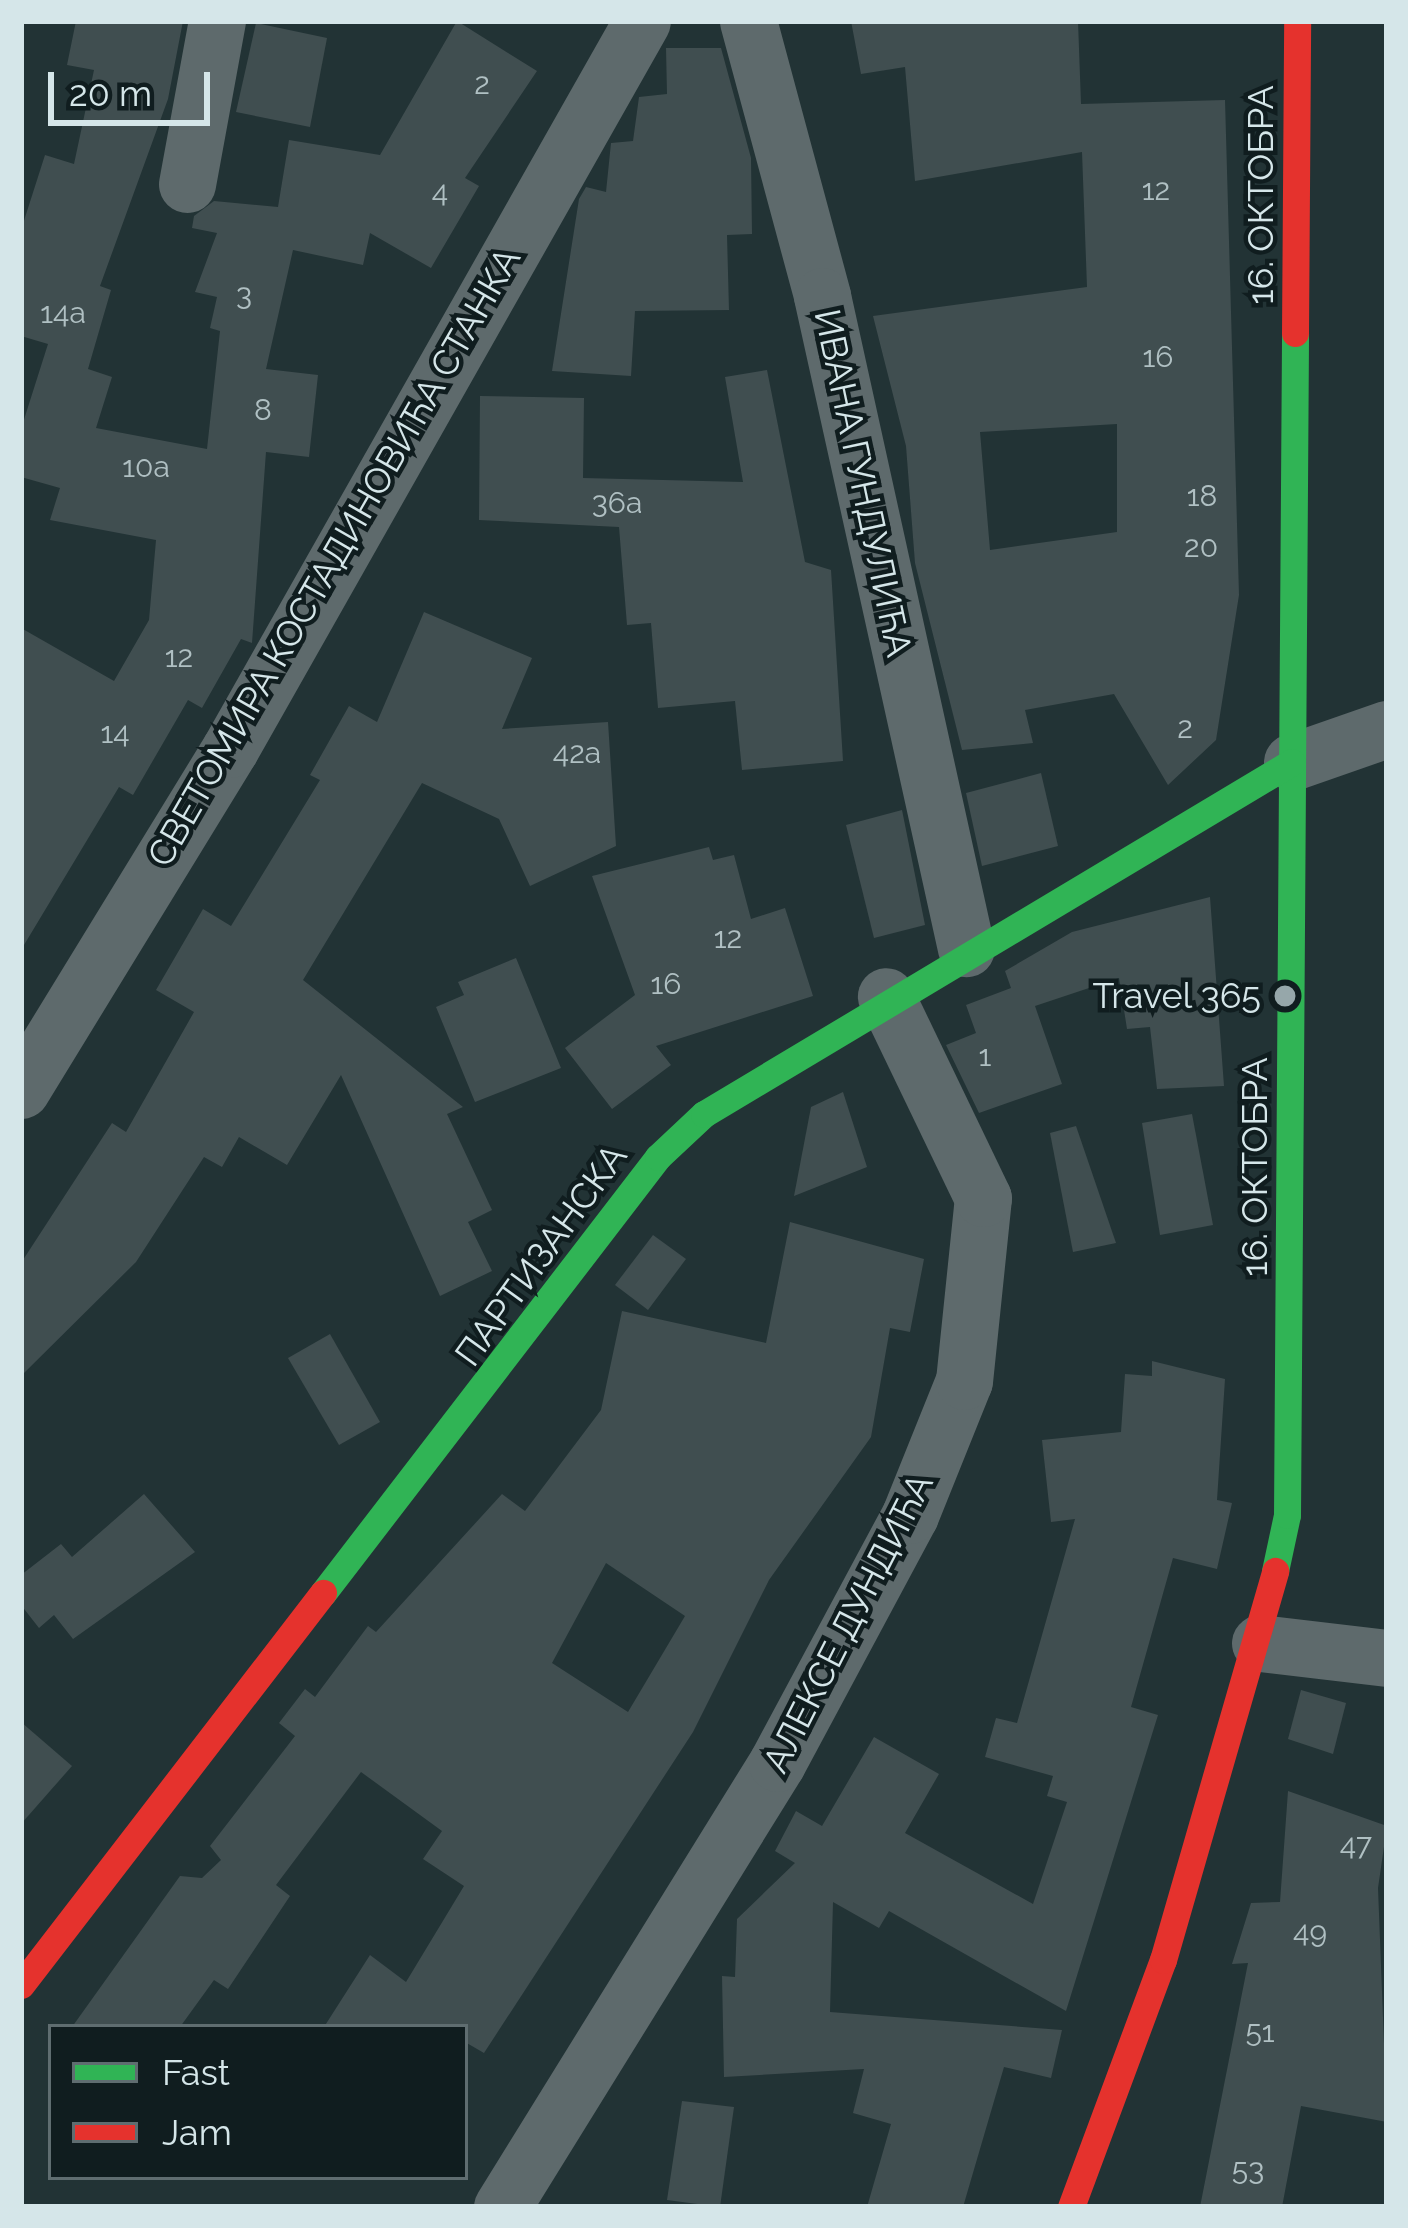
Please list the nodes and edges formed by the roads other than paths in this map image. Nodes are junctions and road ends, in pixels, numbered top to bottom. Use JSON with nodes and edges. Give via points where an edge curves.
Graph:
{"nodes":[{"id":1,"x":217,"y":21,"type":"edge"},
{"id":2,"x":748,"y":21,"type":"edge"},
{"id":3,"x":1297,"y":21,"type":"edge"},
{"id":4,"x":627,"y":23,"type":"edge"},
{"id":5,"x":187,"y":184,"type":"dead end"},
{"id":6,"x":1387,"y":729,"type":"edge"},
{"id":7,"x":1292,"y":763,"type":"junction"},
{"id":8,"x":966,"y":948,"type":"junction"},
{"id":9,"x":886,"y":996,"type":"junction"},
{"id":10,"x":21,"y":1090,"type":"edge"},
{"id":11,"x":1260,"y":1643,"type":"junction"},
{"id":12,"x":1387,"y":1658,"type":"edge"},
{"id":13,"x":21,"y":1985,"type":"edge"},
{"id":14,"x":502,"y":2207,"type":"edge"},
{"id":15,"x":1071,"y":2207,"type":"edge"}],
"edges":[{"from":1,"to":5,"type":"street"},
{"from":2,"to":8,"type":"street","name":"ИВАНА ГУНДУЛИЋА","via":[[822,296]]},
{"from":3,"to":7,"type":"main road","name":"16. ОКТОБРА"},
{"from":4,"to":10,"type":"street","name":"СВЕТОМИРА КОСТАДИНОВИЋА СТАНКА","via":[[230,749]]},
{"from":6,"to":7,"type":"street"},
{"from":7,"to":8,"type":"main road","name":"ПАРТИЗАНСКА"},
{"from":7,"to":11,"type":"main road","name":"16. ОКТОБРА","via":[[1287,1515]]},
{"from":8,"to":9,"type":"main road","name":"ПАРТИЗАНСКА"},
{"from":9,"to":13,"type":"main road","name":"ПАРТИЗАНСКА","via":[[704,1114],[658,1157]]},
{"from":9,"to":14,"type":"street","name":"АЛЕКСЕ ДУНДИЋА","via":[[983,1198],[964,1381],[910,1514],[777,1763]]},
{"from":11,"to":12,"type":"street"},
{"from":11,"to":15,"type":"main road","name":"16. ОКТОБРА","via":[[1163,1960]]}]}
